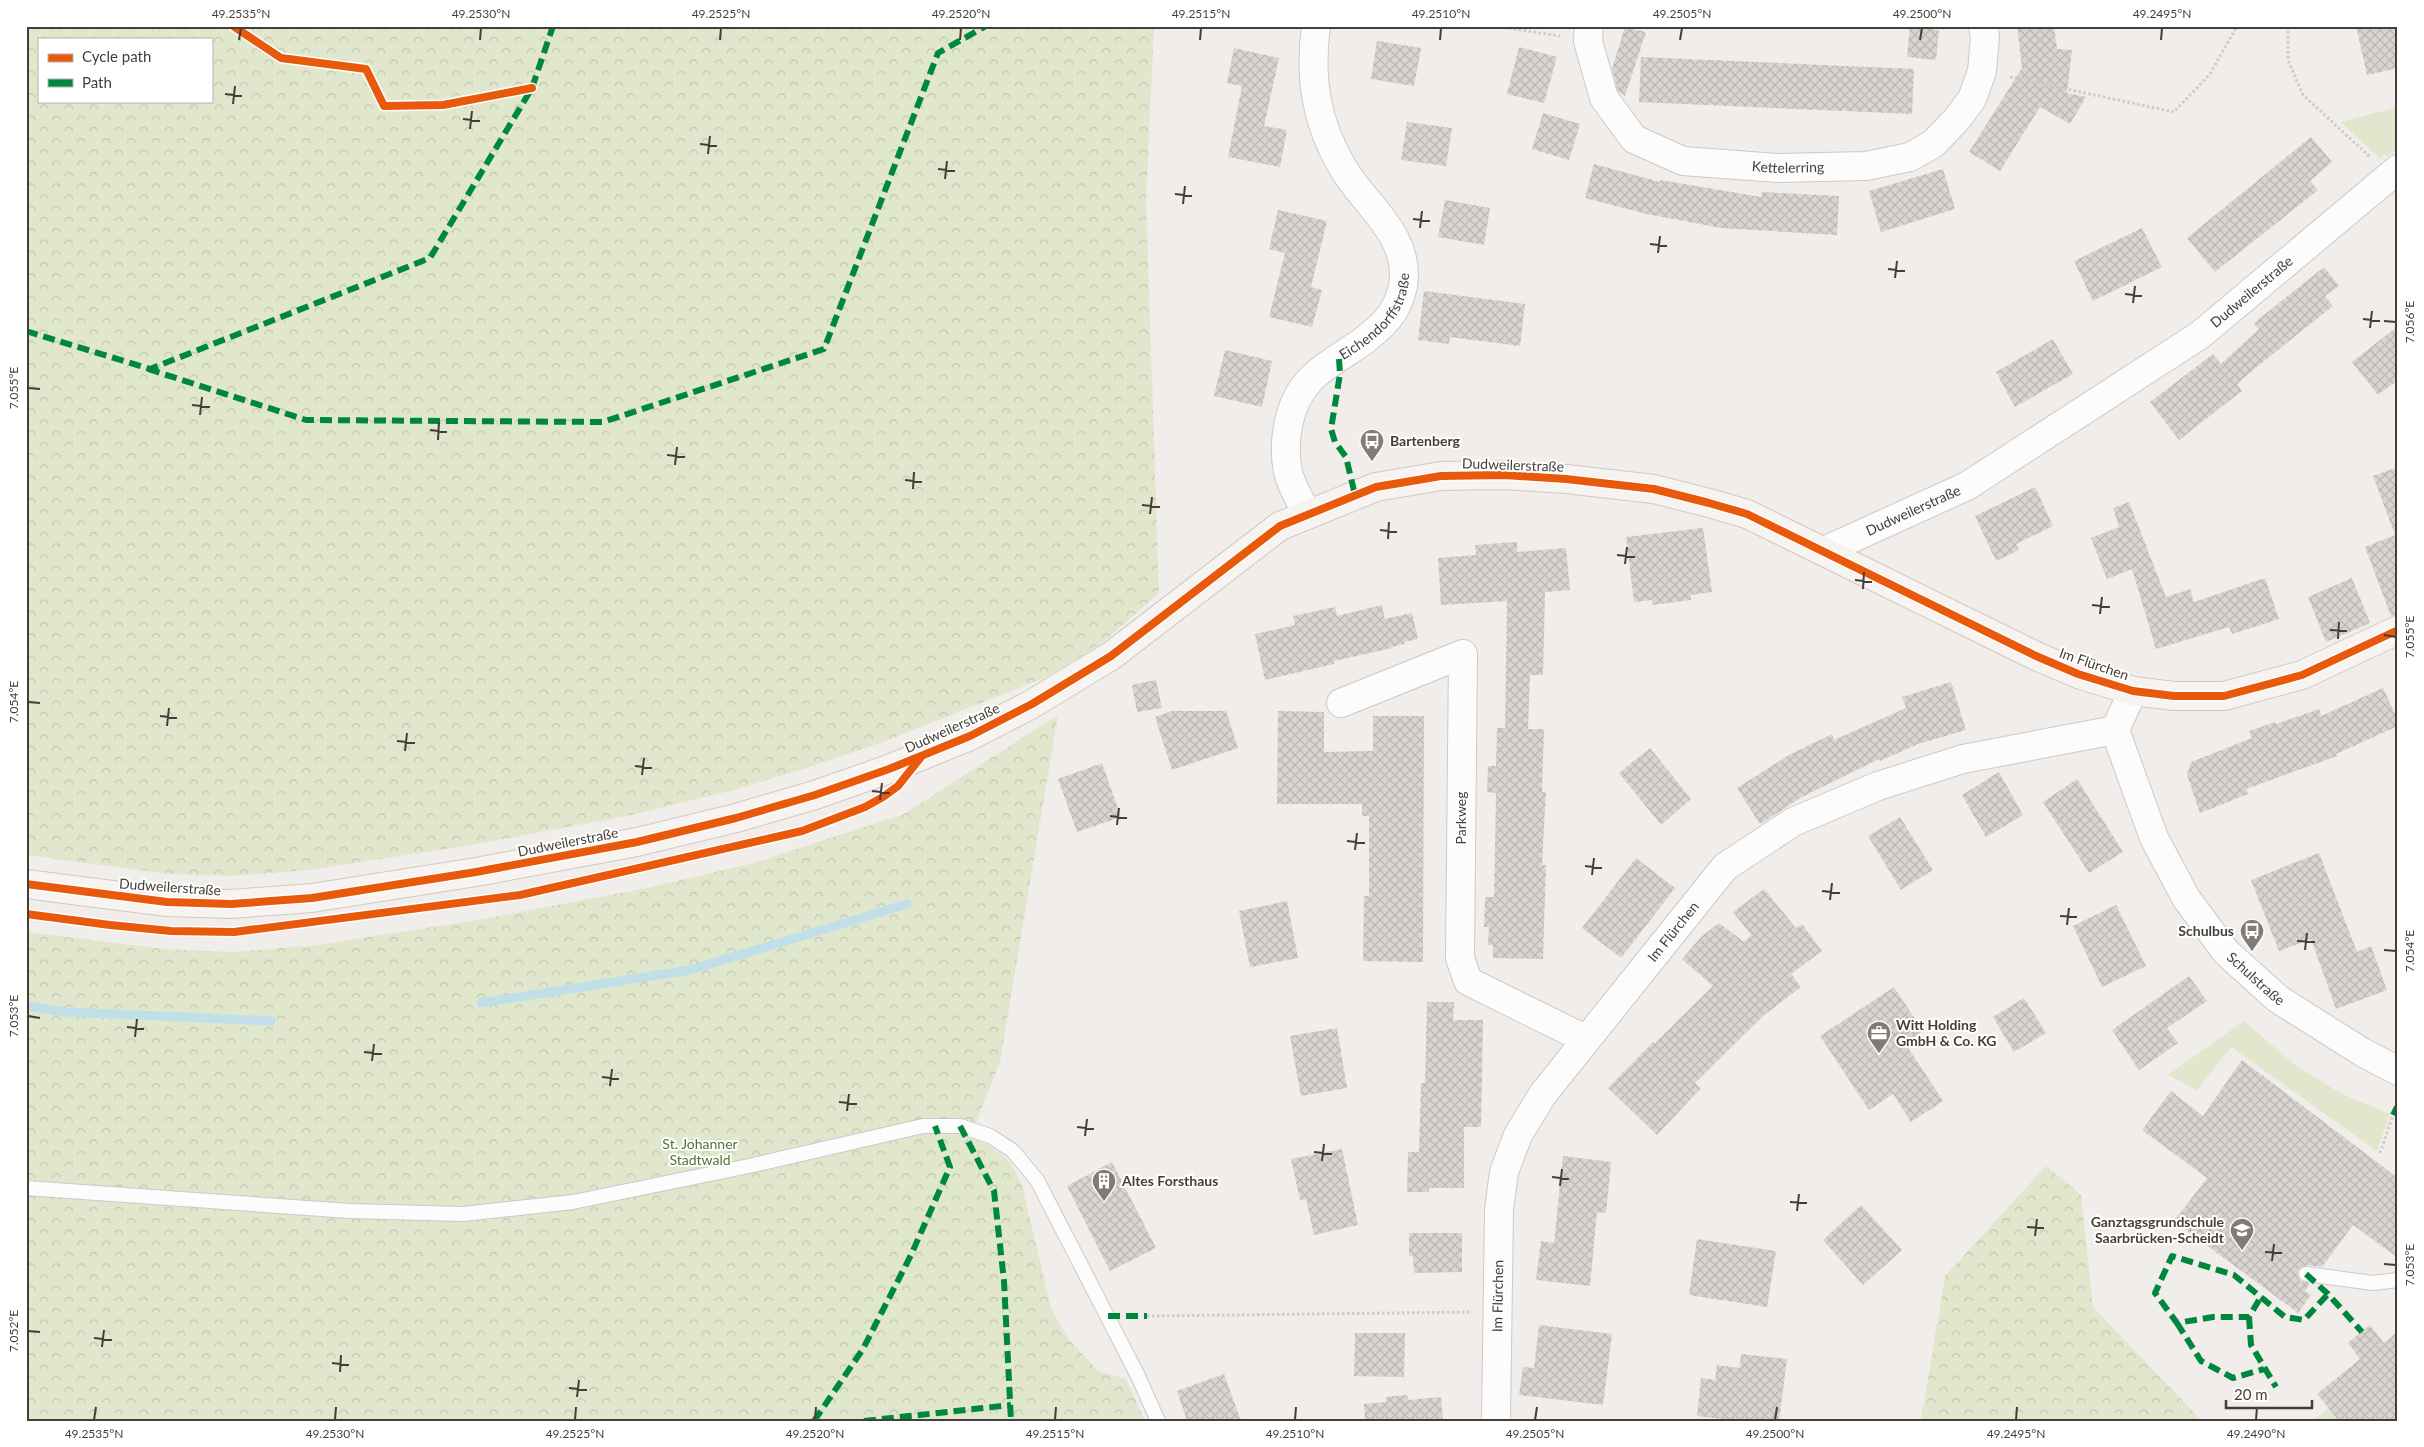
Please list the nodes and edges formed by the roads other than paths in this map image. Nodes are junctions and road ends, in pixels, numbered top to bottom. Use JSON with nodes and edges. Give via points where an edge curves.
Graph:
{"nodes":[{"id":1,"x":1316,"y":26,"type":"edge"},
{"id":2,"x":1589,"y":26,"type":"edge"},
{"id":3,"x":1983,"y":26,"type":"edge"},
{"id":4,"x":2398,"y":169,"type":"edge"},
{"id":5,"x":1307,"y":514,"type":"junction"},
{"id":6,"x":1824,"y":551,"type":"junction"},
{"id":7,"x":2398,"y":630,"type":"edge"},
{"id":8,"x":2133,"y":691,"type":"junction"},
{"id":9,"x":1341,"y":703,"type":"dead end"},
{"id":10,"x":2115,"y":730,"type":"junction"},
{"id":11,"x":26,"y":884,"type":"edge"},
{"id":12,"x":1585,"y":1039,"type":"junction"},
{"id":13,"x":2398,"y":1071,"type":"edge"},
{"id":14,"x":26,"y":1188,"type":"edge"},
{"id":15,"x":2306,"y":1274,"type":"dead end"},
{"id":16,"x":2398,"y":1280,"type":"edge"},
{"id":17,"x":1158,"y":1421,"type":"edge"},
{"id":18,"x":1496,"y":1421,"type":"edge"}],
"edges":[{"from":1,"to":5,"type":"street","name":"Eichendorffstraße","via":[[1313,83],[1324,129],[1343,169],[1401,249],[1403,285],[1396,309],[1382,327],[1310,380],[1291,408],[1286,449],[1288,473]]},
{"from":2,"to":3,"type":"street","name":"Kettelerring","via":[[1588,42],[1604,98],[1634,139],[1683,160],[1777,168],[1866,166],[1910,157],[1932,144],[1972,99],[1982,71]]},
{"from":4,"to":6,"type":"street","name":"Dudweilerstraße","via":[[2200,335],[1967,486]]},
{"from":5,"to":6,"type":"street","name":"Dudweilerstraße","via":[[1376,487],[1441,476],[1513,475],[1654,489],[1747,514]]},
{"from":5,"to":11,"type":"street","name":"Dudweilerstraße","via":[[1280,526],[1111,656],[1032,704],[970,736],[889,769],[736,818],[637,842],[495,869],[312,898],[231,904],[167,902]]},
{"from":6,"to":8,"type":"street","name":"Im Flürchen","via":[[2036,656],[2078,674]]},
{"from":7,"to":8,"type":"street","name":"Im Flürchen","via":[[2302,674],[2224,696],[2174,696]]},
{"from":8,"to":10,"type":"street","name":"Im Flürchen"},
{"from":9,"to":12,"type":"street","name":"Parkweg","via":[[1462,654],[1460,958],[1468,981]]},
{"from":10,"to":12,"type":"street","name":"Im Flürchen","via":[[1963,759],[1878,786],[1793,822],[1726,867]]},
{"from":10,"to":13,"type":"street","name":"Schulstraße","via":[[2154,838],[2186,898],[2226,952],[2278,999]]},
{"from":12,"to":18,"type":"street","name":"Im Flürchen","via":[[1543,1094],[1518,1135],[1504,1172],[1499,1210]]},
{"from":14,"to":17,"type":"lane","via":[[350,1211],[463,1214],[573,1202],[924,1126],[960,1126],[990,1136],[1013,1151],[1037,1180]]},
{"from":15,"to":16,"type":"lane","via":[[2373,1283]]}]}
